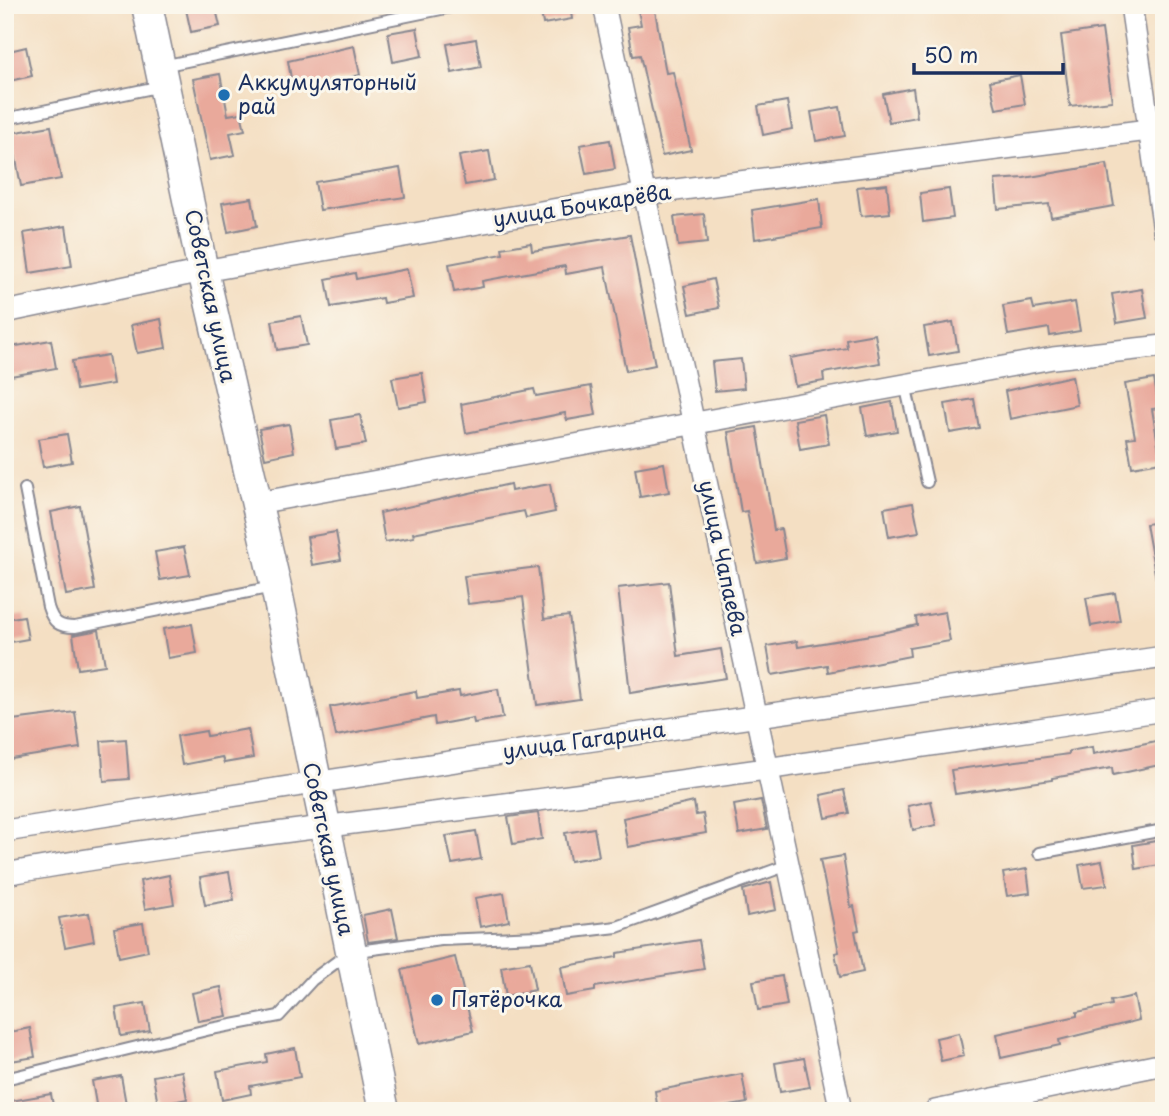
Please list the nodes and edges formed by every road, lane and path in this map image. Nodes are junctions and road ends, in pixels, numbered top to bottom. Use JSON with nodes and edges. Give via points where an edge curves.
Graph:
{"nodes":[{"id":1,"x":147,"y":5,"type":"edge"},
{"id":2,"x":461,"y":5,"type":"edge"},
{"id":3,"x":604,"y":5,"type":"edge"},
{"id":4,"x":1131,"y":5,"type":"edge"},
{"id":5,"x":163,"y":76,"type":"junction"},
{"id":6,"x":5,"y":119,"type":"edge"},
{"id":7,"x":1157,"y":129,"type":"edge"},
{"id":8,"x":644,"y":194,"type":"junction"},
{"id":9,"x":1164,"y":230,"type":"edge"},
{"id":10,"x":203,"y":271,"type":"junction"},
{"id":11,"x":5,"y":312,"type":"edge"},
{"id":12,"x":1164,"y":346,"type":"edge"},
{"id":13,"x":905,"y":384,"type":"junction"},
{"id":14,"x":694,"y":426,"type":"junction"},
{"id":15,"x":927,"y":482,"type":"dead end"},
{"id":16,"x":25,"y":489,"type":"dead end"},
{"id":17,"x":257,"y":503,"type":"junction"},
{"id":18,"x":276,"y":587,"type":"junction"},
{"id":19,"x":1164,"y":657,"type":"edge"},
{"id":20,"x":1164,"y":710,"type":"edge"},
{"id":21,"x":756,"y":715,"type":"junction"},
{"id":22,"x":768,"y":770,"type":"junction"},
{"id":23,"x":314,"y":782,"type":"junction"},
{"id":24,"x":324,"y":827,"type":"junction"},
{"id":25,"x":1164,"y":830,"type":"edge"},
{"id":26,"x":5,"y":831,"type":"edge"},
{"id":27,"x":1039,"y":853,"type":"dead end"},
{"id":28,"x":788,"y":865,"type":"junction"},
{"id":29,"x":5,"y":874,"type":"edge"},
{"id":30,"x":350,"y":952,"type":"junction"},
{"id":31,"x":1164,"y":1064,"type":"edge"},
{"id":32,"x":5,"y":1079,"type":"edge"},
{"id":33,"x":384,"y":1111,"type":"edge"},
{"id":34,"x":841,"y":1111,"type":"edge"},
{"id":35,"x":935,"y":1111,"type":"edge"}],
"edges":[{"from":1,"to":5,"type":"street","name":"Советская улица"},
{"from":2,"to":5,"type":"lane"},
{"from":3,"to":8,"type":"street","name":"улица Чапаева"},
{"from":4,"to":7,"type":"street"},
{"from":5,"to":6,"type":"lane"},
{"from":5,"to":10,"type":"street","name":"Советская улица"},
{"from":7,"to":8,"type":"street","name":"улица Бочкарёва"},
{"from":7,"to":9,"type":"street"},
{"from":8,"to":10,"type":"street","name":"улица Бочкарёва"},
{"from":8,"to":14,"type":"street","name":"улица Чапаева"},
{"from":10,"to":11,"type":"street","name":"улица Бочкарёва"},
{"from":10,"to":17,"type":"street","name":"Советская улица"},
{"from":12,"to":13,"type":"street","via":[[1053,358]]},
{"from":13,"to":14,"type":"street"},
{"from":13,"to":15,"type":"lane"},
{"from":14,"to":17,"type":"street"},
{"from":14,"to":21,"type":"street","name":"улица Чапаева"},
{"from":16,"to":18,"type":"lane","via":[[51,620],[61,627]]},
{"from":17,"to":18,"type":"street","name":"Советская улица"},
{"from":18,"to":23,"type":"street","name":"Советская улица"},
{"from":19,"to":21,"type":"street","name":"улица Гагарина"},
{"from":20,"to":22,"type":"street"},
{"from":21,"to":22,"type":"street","name":"улица Чапаева"},
{"from":21,"to":23,"type":"street","name":"улица Гагарина"},
{"from":22,"to":24,"type":"street"},
{"from":22,"to":28,"type":"street","name":"улица Чапаева"},
{"from":23,"to":24,"type":"street","name":"Советская улица"},
{"from":23,"to":26,"type":"street","name":"улица Гагарина"},
{"from":24,"to":29,"type":"street","via":[[204,840]]},
{"from":24,"to":30,"type":"street","name":"Советская улица"},
{"from":25,"to":27,"type":"lane"},
{"from":28,"to":30,"type":"lane","via":[[617,927]]},
{"from":28,"to":34,"type":"street","name":"улица Чапаева"},
{"from":30,"to":32,"type":"lane","via":[[312,980],[279,1017]]},
{"from":30,"to":33,"type":"street","name":"Советская улица"},
{"from":31,"to":35,"type":"street"}]}
